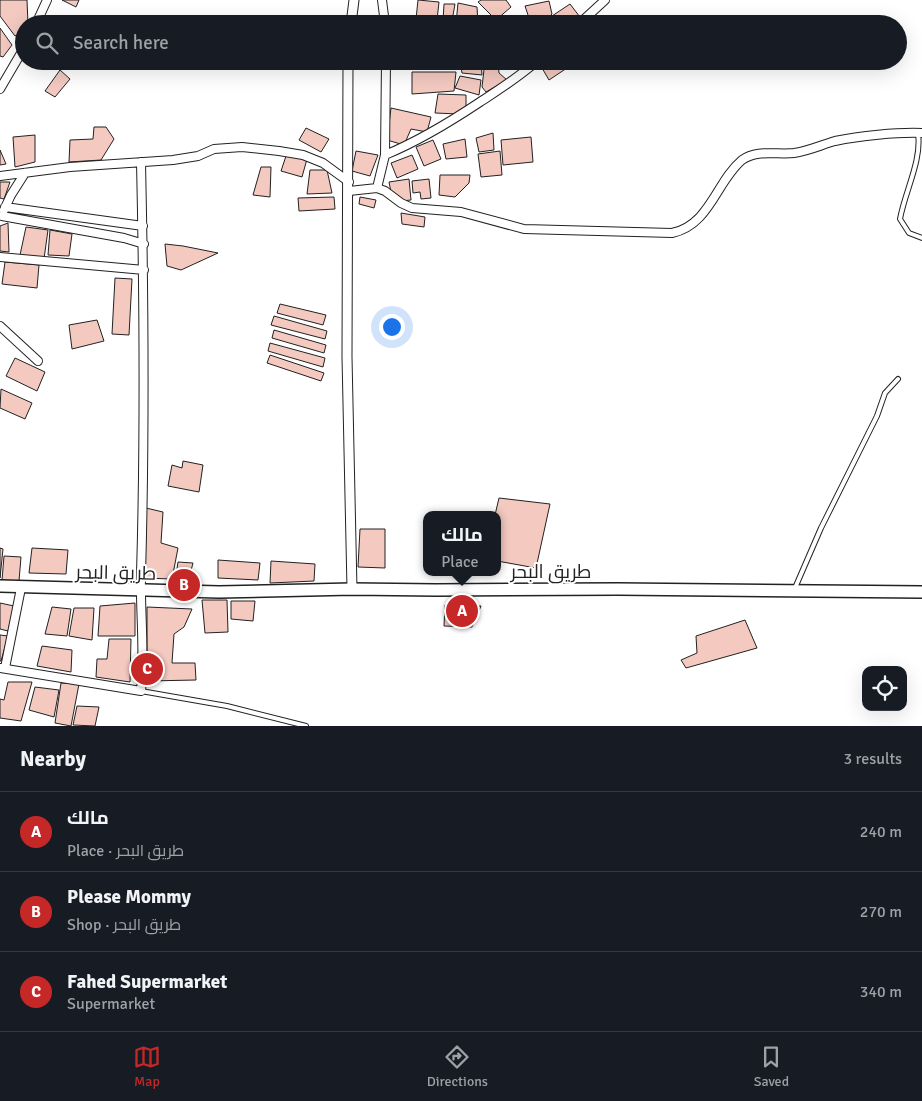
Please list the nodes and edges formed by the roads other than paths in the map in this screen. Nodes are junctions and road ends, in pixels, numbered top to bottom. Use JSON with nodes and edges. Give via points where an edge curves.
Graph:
{"nodes":[{"id":1,"x":47,"y":0,"type":"edge"},
{"id":2,"x":354,"y":0,"type":"edge"},
{"id":3,"x":382,"y":0,"type":"edge"},
{"id":4,"x":605,"y":0,"type":"edge"},
{"id":5,"x":40,"y":15,"type":"edge"},
{"id":6,"x":352,"y":15,"type":"edge"},
{"id":7,"x":384,"y":15,"type":"edge"},
{"id":8,"x":589,"y":15,"type":"edge"},
{"id":9,"x":15,"y":63,"type":"edge"},
{"id":10,"x":348,"y":70,"type":"edge"},
{"id":11,"x":386,"y":70,"type":"edge"},
{"id":12,"x":526,"y":70,"type":"edge"},
{"id":13,"x":0,"y":89,"type":"edge"},
{"id":14,"x":920,"y":133,"type":"edge"},
{"id":15,"x":385,"y":155,"type":"junction"},
{"id":16,"x":141,"y":162,"type":"junction"},
{"id":17,"x":25,"y":173,"type":"junction"},
{"id":18,"x":0,"y":176,"type":"edge"},
{"id":19,"x":349,"y":187,"type":"junction"},
{"id":20,"x":377,"y":188,"type":"junction"},
{"id":21,"x":5,"y":207,"type":"junction"},
{"id":22,"x":1,"y":217,"type":"edge"},
{"id":23,"x":143,"y":226,"type":"junction"},
{"id":24,"x":922,"y":238,"type":"edge"},
{"id":25,"x":144,"y":244,"type":"junction"},
{"id":26,"x":0,"y":257,"type":"edge"},
{"id":27,"x":144,"y":270,"type":"junction"},
{"id":28,"x":0,"y":326,"type":"edge"},
{"id":29,"x":38,"y":361,"type":"dead end"},
{"id":30,"x":898,"y":379,"type":"dead end"},
{"id":31,"x":0,"y":586,"type":"edge"},
{"id":32,"x":21,"y":588,"type":"junction"},
{"id":33,"x":352,"y":589,"type":"junction"},
{"id":34,"x":794,"y":590,"type":"junction"},
{"id":35,"x":140,"y":591,"type":"junction"},
{"id":36,"x":922,"y":592,"type":"edge"},
{"id":37,"x":2,"y":668,"type":"edge"},
{"id":38,"x":141,"y":690,"type":"junction"},
{"id":39,"x":306,"y":726,"type":"edge"}],
"edges":[{"from":1,"to":5,"type":"street"},
{"from":2,"to":6,"type":"street"},
{"from":3,"to":7,"type":"street"},
{"from":4,"to":8,"type":"street"},
{"from":9,"to":13,"type":"street"},
{"from":10,"to":19,"type":"street"},
{"from":11,"to":15,"type":"street"},
{"from":12,"to":15,"type":"street","via":[[506,86],[413,143]]},
{"from":14,"to":20,"type":"street","via":[[841,140],[799,152],[762,153],[748,157],[736,166],[698,218],[683,230],[672,233],[524,229],[461,212],[412,208]]},
{"from":14,"to":24,"type":"lane","via":[[920,160],[900,219],[909,233]]},
{"from":15,"to":20,"type":"street"},
{"from":16,"to":17,"type":"street"},
{"from":16,"to":19,"type":"street","via":[[190,158],[222,148],[254,148],[315,159],[330,168]]},
{"from":16,"to":23,"type":"street"},
{"from":17,"to":18,"type":"street"},
{"from":17,"to":21,"type":"street"},
{"from":19,"to":20,"type":"street"},
{"from":19,"to":33,"type":"street"},
{"from":21,"to":22,"type":"street"},
{"from":21,"to":23,"type":"street"},
{"from":22,"to":25,"type":"street"},
{"from":23,"to":25,"type":"street"},
{"from":25,"to":27,"type":"street"},
{"from":26,"to":27,"type":"street"},
{"from":27,"to":35,"type":"street"},
{"from":28,"to":29,"type":"street"},
{"from":30,"to":34,"type":"lane","via":[[885,393]]},
{"from":31,"to":32,"type":"main road","name":"طريق البحر"},
{"from":32,"to":35,"type":"main road","name":"طريق البحر"},
{"from":32,"to":37,"type":"street"},
{"from":33,"to":34,"type":"main road","name":"طريق البحر"},
{"from":33,"to":35,"type":"main road","name":"طريق البحر"},
{"from":34,"to":36,"type":"main road","name":"طريق البحر"},
{"from":35,"to":38,"type":"street"},
{"from":37,"to":38,"type":"street"},
{"from":38,"to":39,"type":"lane"}]}
